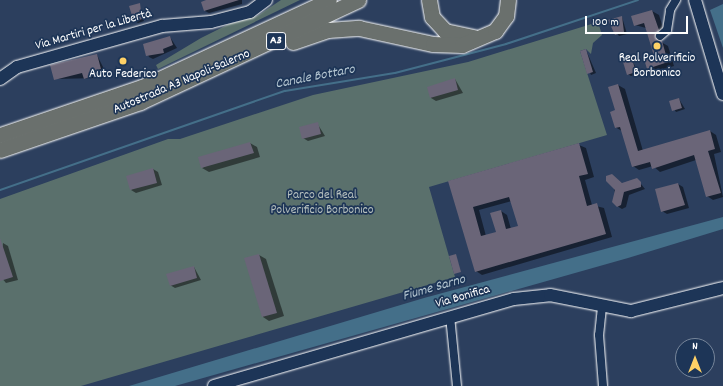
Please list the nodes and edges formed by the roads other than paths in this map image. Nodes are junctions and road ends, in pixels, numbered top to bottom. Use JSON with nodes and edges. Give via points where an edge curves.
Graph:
{"nodes":[{"id":1,"x":266,"y":0,"type":"edge"},
{"id":2,"x":307,"y":0,"type":"edge"},
{"id":3,"x":329,"y":0,"type":"edge"},
{"id":4,"x":358,"y":0,"type":"edge"},
{"id":5,"x":429,"y":0,"type":"edge"},
{"id":6,"x":503,"y":0,"type":"edge"},
{"id":7,"x":508,"y":0,"type":"edge"},
{"id":8,"x":676,"y":0,"type":"edge"},
{"id":9,"x":695,"y":0,"type":"edge"},
{"id":10,"x":660,"y":36,"type":"dead end"},
{"id":11,"x":205,"y":59,"type":"junction"},
{"id":12,"x":3,"y":73,"type":"edge"},
{"id":13,"x":193,"y":80,"type":"junction"},
{"id":14,"x":723,"y":94,"type":"edge"},
{"id":15,"x":0,"y":135,"type":"edge"},
{"id":16,"x":0,"y":150,"type":"edge"},
{"id":17,"x":723,"y":288,"type":"edge"},
{"id":18,"x":602,"y":307,"type":"junction"},
{"id":19,"x":450,"y":316,"type":"junction"},
{"id":20,"x":214,"y":386,"type":"edge"},
{"id":21,"x":457,"y":386,"type":"edge"},
{"id":22,"x":603,"y":386,"type":"edge"}],
"edges":[{"from":1,"to":12,"type":"main road","name":"Via Martiri per la Libertà","via":[[250,12],[207,22],[172,23]]},
{"from":2,"to":11,"type":"highway"},
{"from":3,"to":11,"type":"highway","name":"Autostrada A3 Napoli-Salerno","number":"A3"},
{"from":4,"to":13,"type":"highway","name":"Autostrada A3 Napoli-Salerno","number":"A3"},
{"from":5,"to":6,"type":"highway","via":[[438,25],[464,37],[482,34],[490,28],[502,12]]},
{"from":7,"to":13,"type":"highway","via":[[506,16],[495,31],[474,42],[443,45],[379,30],[342,28],[300,39],[236,68]]},
{"from":8,"to":10,"type":"street","via":[[670,10],[667,30]]},
{"from":9,"to":14,"type":"main road"},
{"from":11,"to":15,"type":"highway","name":"Autostrada A3 Napoli-Salerno","number":"A3","via":[[104,102]]},
{"from":13,"to":16,"type":"highway","name":"Autostrada A3 Napoli-Salerno","number":"A3","via":[[77,126]]},
{"from":17,"to":18,"type":"main road","name":"Via Bonifica","via":[[641,310]]},
{"from":18,"to":19,"type":"main road","name":"Via Bonifica","via":[[540,295],[514,298]]},
{"from":18,"to":22,"type":"street","via":[[599,335]]},
{"from":19,"to":20,"type":"main road","name":"Via Bonifica"},
{"from":19,"to":21,"type":"street"}]}
